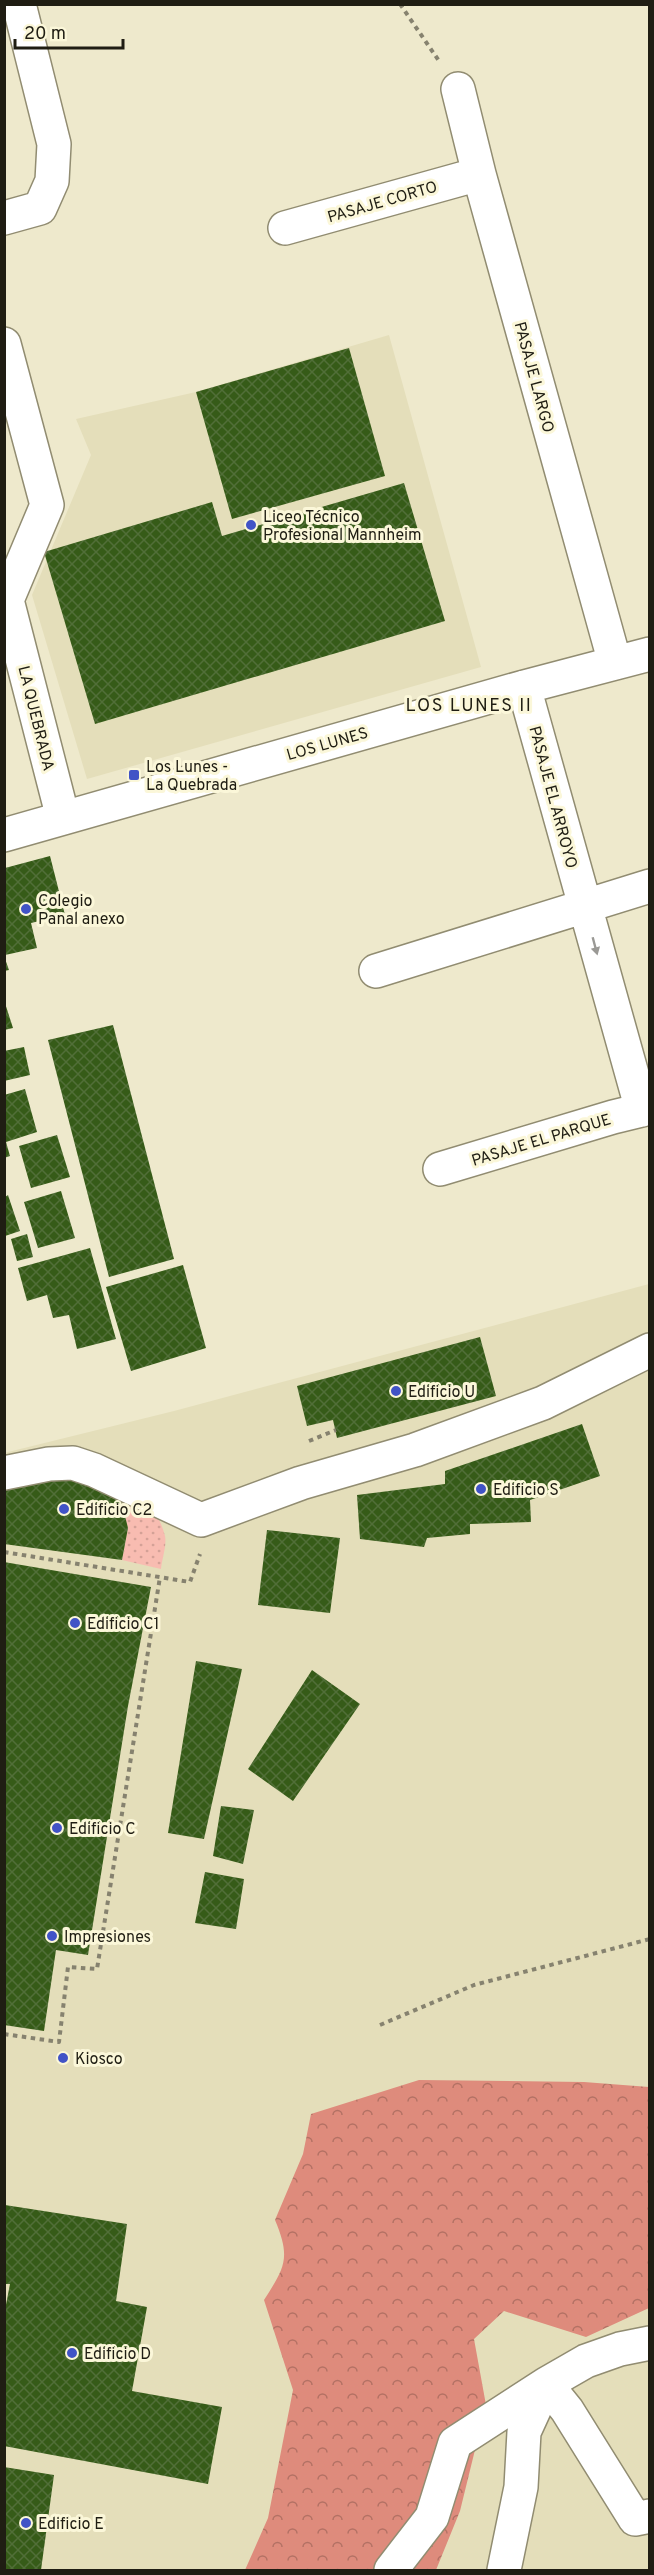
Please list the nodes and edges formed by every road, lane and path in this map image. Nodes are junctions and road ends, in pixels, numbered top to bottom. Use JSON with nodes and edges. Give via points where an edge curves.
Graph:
{"nodes":[{"id":1,"x":19,"y":4,"type":"edge"},
{"id":2,"x":400,"y":4,"type":"edge"},
{"id":3,"x":458,"y":90,"type":"joint"},
{"id":4,"x":479,"y":174,"type":"junction"},
{"id":5,"x":4,"y":218,"type":"edge"},
{"id":6,"x":285,"y":228,"type":"dead end"},
{"id":7,"x":4,"y":344,"type":"edge"},
{"id":8,"x":6,"y":601,"type":"edge"},
{"id":9,"x":650,"y":654,"type":"edge"},
{"id":10,"x":615,"y":663,"type":"junction"},
{"id":11,"x":524,"y":687,"type":"junction"},
{"id":12,"x":63,"y":818,"type":"junction"},
{"id":13,"x":4,"y":835,"type":"edge"},
{"id":14,"x":650,"y":886,"type":"edge"},
{"id":15,"x":584,"y":908,"type":"junction"},
{"id":16,"x":376,"y":971,"type":"dead end"},
{"id":17,"x":646,"y":1109,"type":"edge"},
{"id":18,"x":440,"y":1169,"type":"dead end"},
{"id":19,"x":650,"y":1350,"type":"edge"},
{"id":20,"x":4,"y":1473,"type":"edge"},
{"id":21,"x":4,"y":1552,"type":"edge"},
{"id":22,"x":160,"y":1577,"type":"junction"},
{"id":23,"x":190,"y":1582,"type":"dead end"},
{"id":24,"x":650,"y":1940,"type":"edge"},
{"id":25,"x":380,"y":2025,"type":"dead end"},
{"id":26,"x":4,"y":2034,"type":"edge"},
{"id":27,"x":650,"y":2343,"type":"edge"},
{"id":28,"x":546,"y":2384,"type":"junction"},
{"id":29,"x":650,"y":2516,"type":"edge"},
{"id":30,"x":391,"y":2571,"type":"edge"},
{"id":31,"x":504,"y":2571,"type":"edge"}],
"edges":[{"from":1,"to":5,"type":"street","via":[[54,144],[52,181],[40,208]]},
{"from":2,"to":3,"type":"path"},
{"from":3,"to":4,"type":"street","name":"PASAJE LARGO"},
{"from":4,"to":6,"type":"street","name":"PASAJE CORTO"},
{"from":4,"to":10,"type":"street","name":"PASAJE LARGO"},
{"from":7,"to":8,"type":"street","name":"LA QUEBRADA","via":[[47,505]]},
{"from":8,"to":12,"type":"street","name":"LA QUEBRADA"},
{"from":9,"to":10,"type":"street","name":"LOS LUNES"},
{"from":10,"to":11,"type":"street","name":"LOS LUNES"},
{"from":11,"to":12,"type":"street","name":"LOS LUNES"},
{"from":11,"to":15,"type":"street","name":"PASAJE EL ARROYO"},
{"from":12,"to":13,"type":"street","name":"LOS LUNES"},
{"from":14,"to":15,"type":"street"},
{"from":15,"to":16,"type":"street"},
{"from":15,"to":17,"type":"street","name":"PASAJE EL ARROYO","one_way":true},
{"from":17,"to":18,"type":"street","name":"PASAJE EL PARQUE"},
{"from":19,"to":20,"type":"street","via":[[543,1403],[416,1450],[301,1483],[201,1520],[73,1463]]},
{"from":21,"to":22,"type":"path"},
{"from":22,"to":23,"type":"path"},
{"from":22,"to":26,"type":"path","via":[[97,1969],[68,1967],[59,2042]]},
{"from":24,"to":25,"type":"path","via":[[474,1985]]},
{"from":27,"to":28,"type":"street","via":[[586,2361]]},
{"from":28,"to":29,"type":"street","via":[[567,2409],[635,2519]]},
{"from":28,"to":30,"type":"street","via":[[455,2443],[432,2517]]},
{"from":28,"to":31,"type":"street","via":[[524,2432],[521,2487]]}]}
